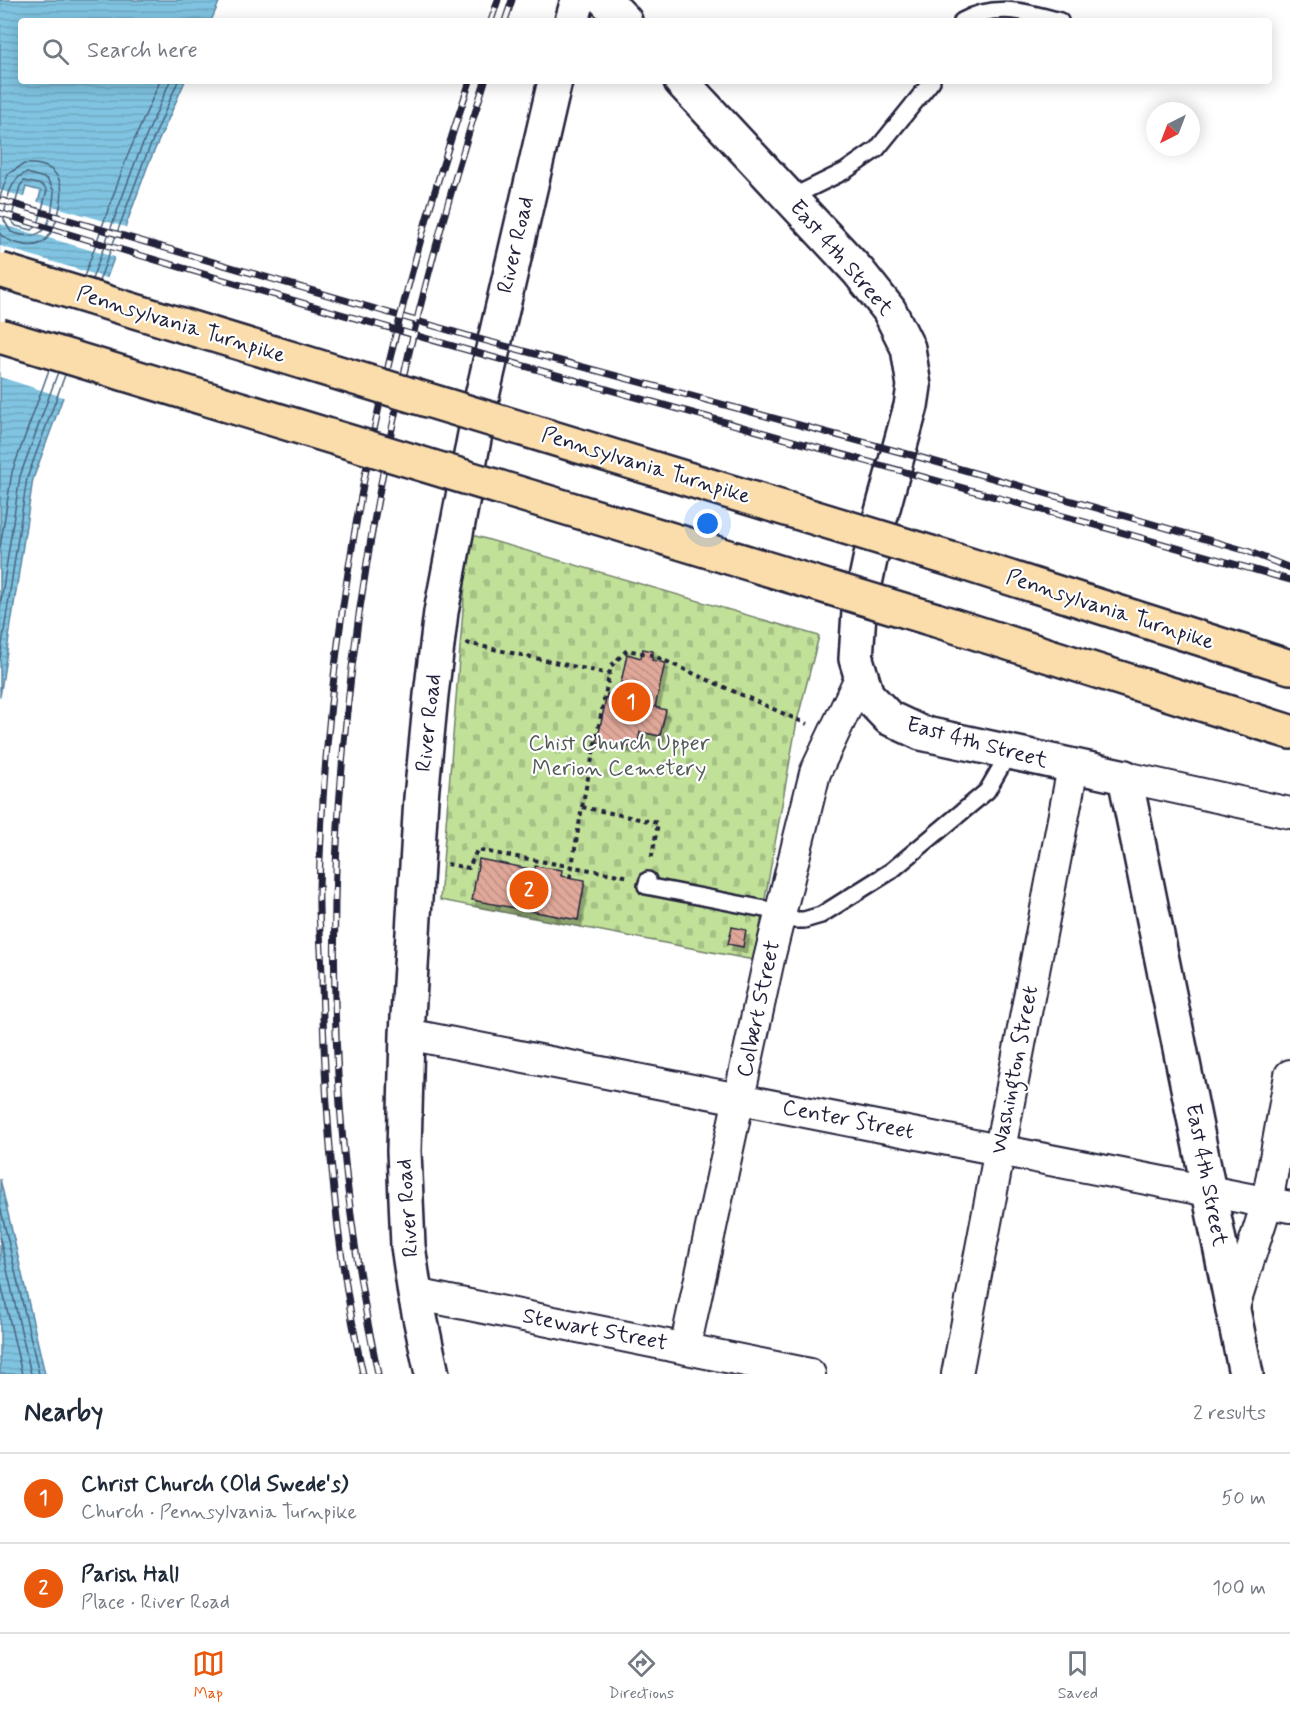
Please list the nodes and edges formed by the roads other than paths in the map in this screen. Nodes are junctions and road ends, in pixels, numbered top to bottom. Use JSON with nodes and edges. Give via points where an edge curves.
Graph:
{"nodes":[{"id":1,"x":578,"y":0,"type":"edge"},
{"id":2,"x":605,"y":0,"type":"edge"},
{"id":3,"x":573,"y":18,"type":"edge"},
{"id":4,"x":621,"y":18,"type":"edge"},
{"id":5,"x":967,"y":18,"type":"edge"},
{"id":6,"x":1050,"y":18,"type":"edge"},
{"id":7,"x":554,"y":84,"type":"edge"},
{"id":8,"x":684,"y":84,"type":"edge"},
{"id":9,"x":930,"y":84,"type":"edge"},
{"id":10,"x":790,"y":198,"type":"junction"},
{"id":11,"x":0,"y":270,"type":"edge"},
{"id":12,"x":0,"y":336,"type":"edge"},
{"id":13,"x":1290,"y":667,"type":"edge"},
{"id":14,"x":860,"y":678,"type":"junction"},
{"id":15,"x":1290,"y":732,"type":"edge"},
{"id":16,"x":1009,"y":753,"type":"junction"},
{"id":17,"x":1073,"y":767,"type":"junction"},
{"id":18,"x":1125,"y":777,"type":"junction"},
{"id":19,"x":1290,"y":813,"type":"edge"},
{"id":20,"x":648,"y":880,"type":"road end"},
{"id":21,"x":779,"y":916,"type":"junction"},
{"id":22,"x":407,"y":1034,"type":"junction"},
{"id":23,"x":1290,"y":1075,"type":"edge"},
{"id":24,"x":740,"y":1099,"type":"junction"},
{"id":25,"x":1000,"y":1150,"type":"junction"},
{"id":26,"x":1209,"y":1191,"type":"junction"},
{"id":27,"x":1278,"y":1205,"type":"edge"},
{"id":28,"x":415,"y":1294,"type":"junction"},
{"id":29,"x":1233,"y":1310,"type":"junction"},
{"id":30,"x":685,"y":1348,"type":"junction"},
{"id":31,"x":432,"y":1374,"type":"edge"},
{"id":32,"x":810,"y":1374,"type":"edge"},
{"id":33,"x":957,"y":1374,"type":"edge"},
{"id":34,"x":1246,"y":1374,"type":"edge"}],
"edges":[{"from":1,"to":3,"type":"main road"},
{"from":2,"to":4,"type":"main road"},
{"from":5,"to":6,"type":"lane","via":[[980,11],[1025,11]]},
{"from":7,"to":22,"type":"main road","name":"River Road","via":[[483,392],[438,637],[421,798]]},
{"from":8,"to":10,"type":"main road","name":"East 4th Street"},
{"from":9,"to":10,"type":"lane","via":[[877,149],[845,171]]},
{"from":10,"to":14,"type":"main road","name":"East 4th Street","via":[[889,310],[909,348],[912,367],[911,406],[859,612],[856,659]]},
{"from":11,"to":13,"type":"highway","name":"Pennsylvania Turnpike","bridge":true,"via":[[954,560]]},
{"from":12,"to":15,"type":"highway","bridge":true,"via":[[936,620]]},
{"from":14,"to":16,"type":"main road","name":"East 4th Street","via":[[877,708],[905,727]]},
{"from":14,"to":21,"type":"street","name":"Colbert Street","via":[[815,773]]},
{"from":16,"to":17,"type":"main road","name":"East 4th Street"},
{"from":16,"to":21,"type":"lane","via":[[987,790],[891,871],[821,915],[804,920]]},
{"from":17,"to":18,"type":"main road","name":"East 4th Street"},
{"from":17,"to":25,"type":"street","name":"Washington Street"},
{"from":18,"to":19,"type":"street"},
{"from":18,"to":26,"type":"main road","name":"East 4th Street"},
{"from":20,"to":21,"type":"lane","via":[[646,886]]},
{"from":21,"to":24,"type":"street","name":"Colbert Street"},
{"from":22,"to":24,"type":"street","name":"Center Street"},
{"from":22,"to":28,"type":"main road","name":"River Road","via":[[405,1200]]},
{"from":23,"to":27,"type":"street"},
{"from":24,"to":25,"type":"street","name":"Center Street"},
{"from":24,"to":30,"type":"street","name":"Colbert Street"},
{"from":25,"to":26,"type":"street","name":"Center Street"},
{"from":25,"to":33,"type":"street","name":"Washington Street"},
{"from":26,"to":27,"type":"street","name":"Center Street"},
{"from":26,"to":29,"type":"main road","name":"East 4th Street"},
{"from":27,"to":29,"type":"street"},
{"from":28,"to":30,"type":"street","name":"Stewart Street"},
{"from":28,"to":31,"type":"main road","name":"River Road"},
{"from":29,"to":34,"type":"main road","name":"East 4th Street"},
{"from":30,"to":32,"type":"street","name":"Stewart Street"}]}
